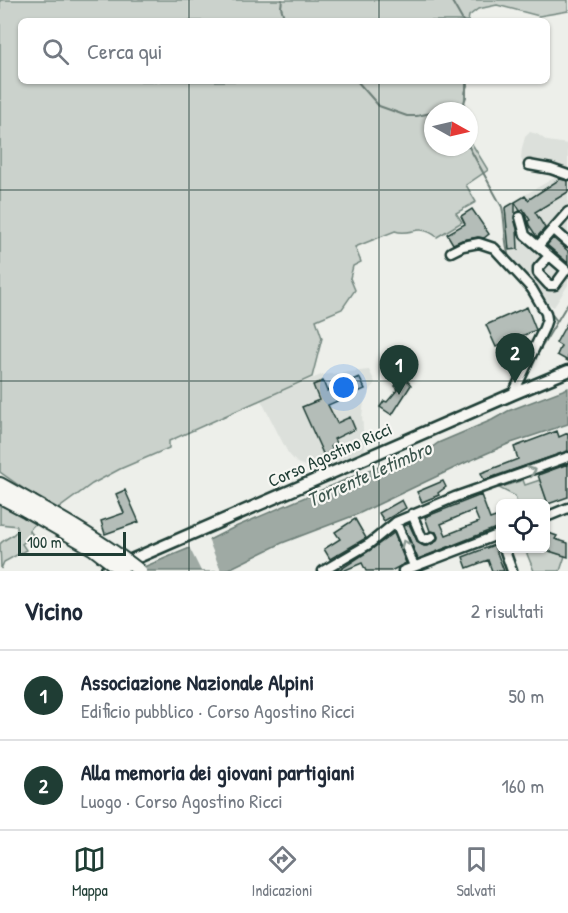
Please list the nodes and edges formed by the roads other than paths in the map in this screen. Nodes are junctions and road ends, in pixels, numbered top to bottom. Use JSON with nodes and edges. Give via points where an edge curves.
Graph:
{"nodes":[{"id":1,"x":529,"y":165,"type":"dead end"},
{"id":2,"x":568,"y":175,"type":"edge"},
{"id":3,"x":568,"y":212,"type":"edge"},
{"id":4,"x":520,"y":217,"type":"dead end"},
{"id":5,"x":551,"y":232,"type":"junction"},
{"id":6,"x":568,"y":242,"type":"edge"},
{"id":7,"x":538,"y":246,"type":"junction"},
{"id":8,"x":451,"y":252,"type":"dead end"},
{"id":9,"x":549,"y":256,"type":"dead end"},
{"id":10,"x":568,"y":371,"type":"edge"},
{"id":11,"x":513,"y":394,"type":"junction"},
{"id":12,"x":568,"y":457,"type":"edge"},
{"id":13,"x":0,"y":484,"type":"edge"},
{"id":14,"x":0,"y":497,"type":"edge"},
{"id":15,"x":30,"y":507,"type":"junction"},
{"id":16,"x":568,"y":508,"type":"edge"},
{"id":17,"x":412,"y":514,"type":"junction"},
{"id":18,"x":550,"y":515,"type":"edge"},
{"id":19,"x":396,"y":522,"type":"junction"},
{"id":20,"x":432,"y":537,"type":"dead end"},
{"id":21,"x":496,"y":538,"type":"edge"},
{"id":22,"x":505,"y":553,"type":"edge"},
{"id":23,"x":421,"y":567,"type":"edge"},
{"id":24,"x":106,"y":571,"type":"edge"},
{"id":25,"x":122,"y":571,"type":"edge"},
{"id":26,"x":140,"y":571,"type":"edge"},
{"id":27,"x":323,"y":571,"type":"edge"},
{"id":28,"x":403,"y":571,"type":"edge"},
{"id":29,"x":512,"y":571,"type":"edge"}],
"edges":[{"from":1,"to":2,"type":"street"},
{"from":3,"to":5,"type":"street"},
{"from":4,"to":7,"type":"street","via":[[525,235]]},
{"from":5,"to":6,"type":"street"},
{"from":5,"to":7,"type":"street"},
{"from":7,"to":9,"type":"street"},
{"from":8,"to":11,"type":"street","via":[[479,243],[494,248],[532,289],[546,313],[544,328]]},
{"from":10,"to":11,"type":"main road","name":"Corso Agostino Ricci"},
{"from":11,"to":24,"type":"main road","name":"Corso Agostino Ricci"},
{"from":17,"to":12,"type":"street","one_way":true},
{"from":13,"to":15,"type":"highway"},
{"from":14,"to":15,"type":"highway"},
{"from":15,"to":25,"type":"highway","bridge":true},
{"from":15,"to":26,"type":"highway","bridge":true,"via":[[95,538]]},
{"from":16,"to":18,"type":"street"},
{"from":17,"to":19,"type":"street"},
{"from":17,"to":20,"type":"street","via":[[422,538]]},
{"from":23,"to":19,"type":"street","one_way":true},
{"from":19,"to":27,"type":"street","via":[[369,544]]},
{"from":21,"to":23,"type":"street"},
{"from":22,"to":29,"type":"street"},
{"from":23,"to":28,"type":"street"}]}
